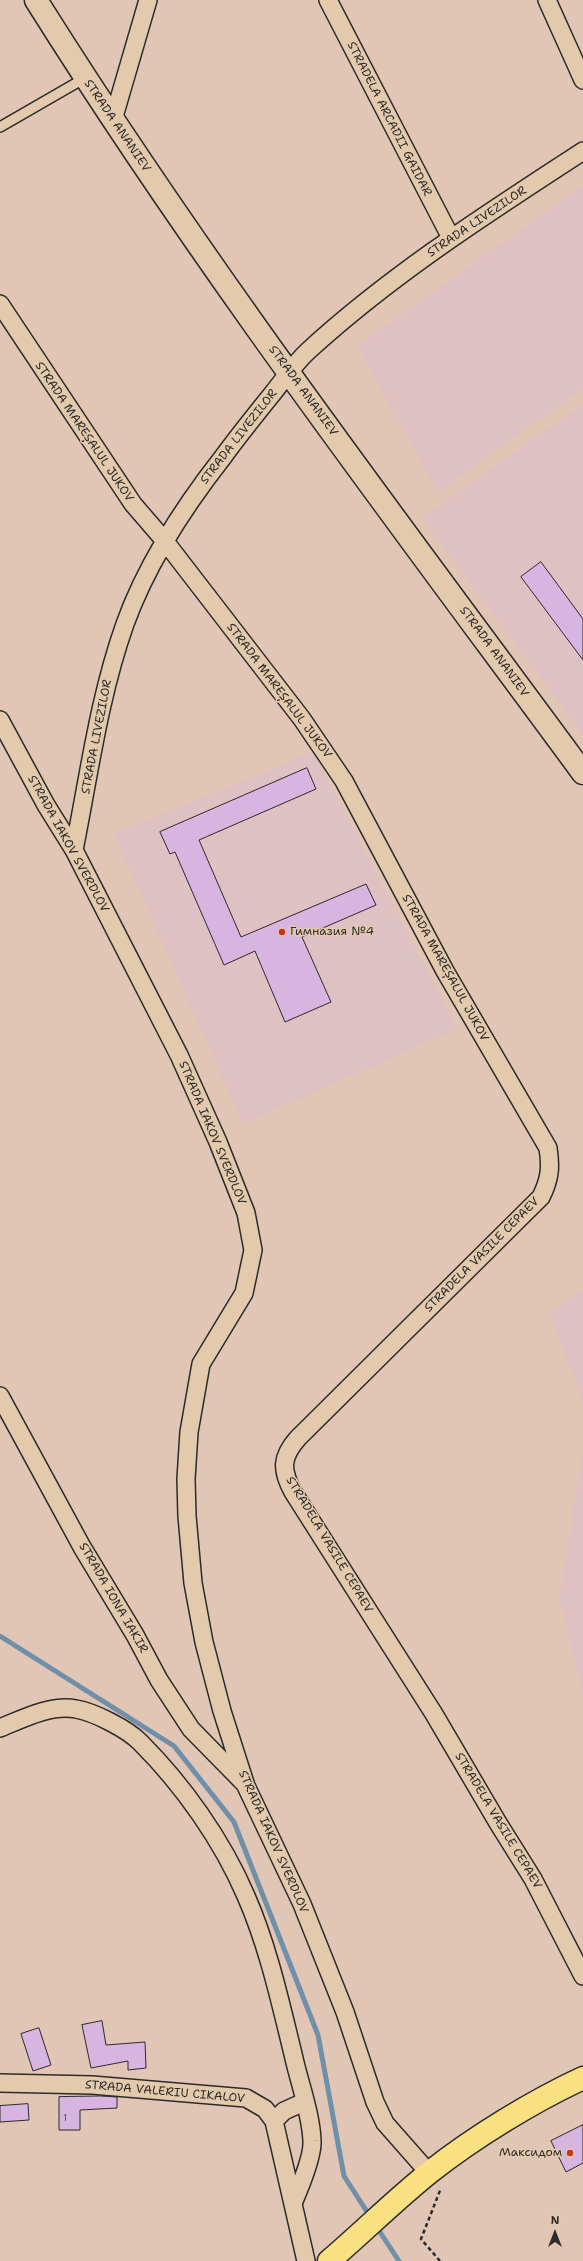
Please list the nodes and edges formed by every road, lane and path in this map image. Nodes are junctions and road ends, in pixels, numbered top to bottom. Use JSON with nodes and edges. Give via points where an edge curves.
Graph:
{"nodes":[{"id":1,"x":36,"y":0,"type":"edge"},
{"id":2,"x":148,"y":0,"type":"edge"},
{"id":3,"x":328,"y":0,"type":"edge"},
{"id":4,"x":547,"y":0,"type":"edge"},
{"id":5,"x":85,"y":78,"type":"junction"},
{"id":6,"x":583,"y":80,"type":"edge"},
{"id":7,"x":113,"y":120,"type":"junction"},
{"id":8,"x":0,"y":127,"type":"edge"},
{"id":9,"x":583,"y":151,"type":"edge"},
{"id":10,"x":451,"y":238,"type":"junction"},
{"id":11,"x":0,"y":304,"type":"edge"},
{"id":12,"x":289,"y":372,"type":"junction"},
{"id":13,"x":164,"y":540,"type":"junction"},
{"id":14,"x":0,"y":720,"type":"edge"},
{"id":15,"x":583,"y":773,"type":"edge"},
{"id":16,"x":74,"y":850,"type":"junction"},
{"id":17,"x":551,"y":1166,"type":"joint"},
{"id":18,"x":0,"y":1396,"type":"edge"},
{"id":19,"x":0,"y":1728,"type":"edge"},
{"id":20,"x":246,"y":1786,"type":"junction"},
{"id":21,"x":583,"y":1976,"type":"edge"},
{"id":22,"x":583,"y":2078,"type":"edge"},
{"id":23,"x":0,"y":2083,"type":"edge"},
{"id":24,"x":304,"y":2102,"type":"junction"},
{"id":25,"x":274,"y":2121,"type":"junction"},
{"id":26,"x":430,"y":2180,"type":"junction"},
{"id":27,"x":294,"y":2201,"type":"junction"},
{"id":28,"x":337,"y":2256,"type":"edge"},
{"id":29,"x":306,"y":2261,"type":"edge"},
{"id":30,"x":440,"y":2261,"type":"edge"}],
"edges":[{"from":1,"to":5,"type":"street","name":"STRADA ANANIEV"},
{"from":2,"to":7,"type":"street"},
{"from":3,"to":10,"type":"street","name":"STRADELA ARCADII GAIDAR"},
{"from":4,"to":6,"type":"street"},
{"from":5,"to":7,"type":"street","name":"STRADA ANANIEV"},
{"from":5,"to":8,"type":"lane"},
{"from":7,"to":12,"type":"street","name":"STRADA ANANIEV"},
{"from":9,"to":10,"type":"street","name":"STRADA LIVEZILOR"},
{"from":10,"to":12,"type":"street","name":"STRADA LIVEZILOR","via":[[380,291],[307,352]]},
{"from":11,"to":13,"type":"street","name":"STRADA MAREȘALUL JUKOV","via":[[133,504]]},
{"from":12,"to":13,"type":"street","name":"STRADA LIVEZILOR","via":[[212,471]]},
{"from":12,"to":15,"type":"street","name":"STRADA ANANIEV"},
{"from":13,"to":16,"type":"street","name":"STRADA LIVEZILOR","via":[[125,624],[107,684]]},
{"from":13,"to":17,"type":"street","name":"STRADA MAREȘALUL JUKOV","via":[[302,719],[344,781],[445,971],[548,1148]]},
{"from":14,"to":16,"type":"street","name":"STRADA IAKOV SVERDLOV","via":[[46,805]]},
{"from":16,"to":20,"type":"street","name":"STRADA IAKOV SVERDLOV","via":[[179,1055],[218,1142],[248,1220],[253,1250],[244,1293],[201,1364],[189,1432],[186,1479],[193,1583],[204,1642],[222,1711]]},
{"from":17,"to":21,"type":"street","name":"STRADELA VASILE CEPAEV","via":[[549,1181],[541,1197],[298,1438],[289,1448],[284,1463],[285,1478],[293,1492],[434,1714],[533,1879]]},
{"from":18,"to":20,"type":"street","name":"STRADA IONA IAKIR","via":[[159,1680],[191,1729]]},
{"from":19,"to":24,"type":"street","via":[[56,1709],[75,1708],[139,1741],[181,1788],[222,1849],[246,1896],[272,1970]]},
{"from":20,"to":26,"type":"street","name":"STRADA IAKOV SVERDLOV","via":[[302,1904],[345,2012],[374,2102],[385,2123]]},
{"from":22,"to":26,"type":"main road","via":[[502,2123]]},
{"from":23,"to":25,"type":"street","name":"STRADA VALERIU CIKALOV","via":[[92,2085],[246,2098],[265,2109]]},
{"from":24,"to":25,"type":"street","via":[[284,2111]]},
{"from":24,"to":27,"type":"street","via":[[312,2142],[302,2183]]},
{"from":25,"to":27,"type":"street","name":"STRADA VALERIU CIKALOV"},
{"from":26,"to":28,"type":"main road"},
{"from":26,"to":30,"type":"path","via":[[421,2239]]},
{"from":27,"to":29,"type":"street","name":"STRADA VALERIU CIKALOV"}]}
